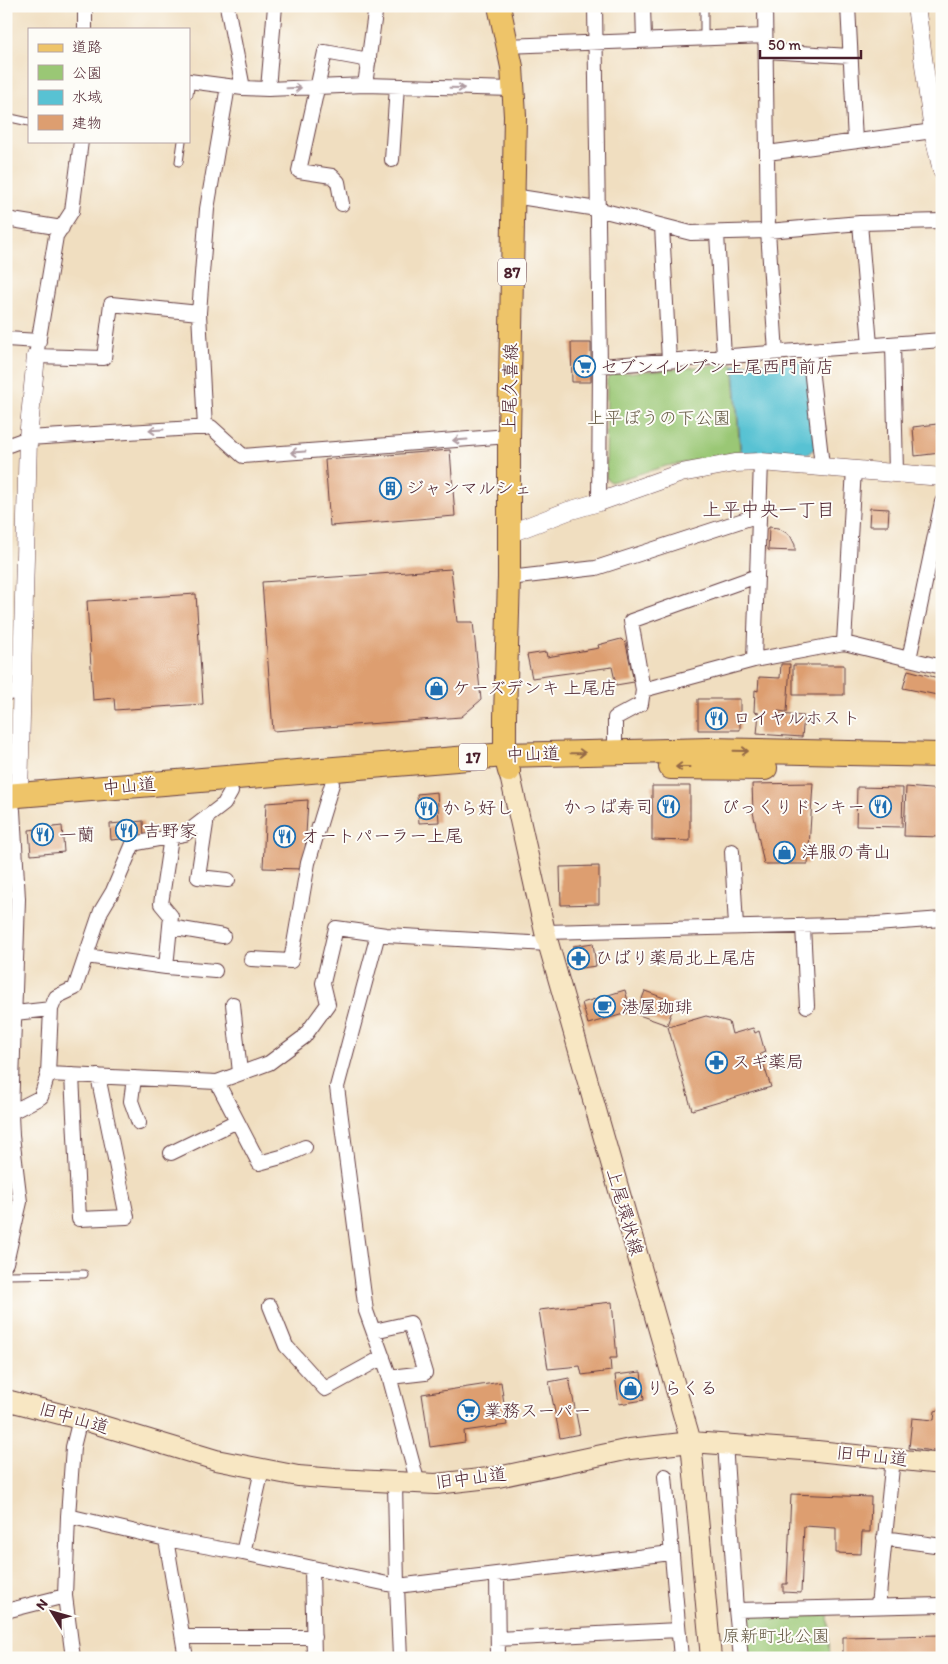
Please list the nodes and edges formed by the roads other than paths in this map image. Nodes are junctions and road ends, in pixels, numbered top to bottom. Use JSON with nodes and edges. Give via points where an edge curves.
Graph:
{"nodes":[{"id":1,"x":85,"y":6,"type":"edge"},
{"id":2,"x":227,"y":6,"type":"edge"},
{"id":3,"x":275,"y":6,"type":"edge"},
{"id":4,"x":376,"y":6,"type":"edge"},
{"id":5,"x":499,"y":6,"type":"edge"},
{"id":6,"x":594,"y":6,"type":"edge"},
{"id":7,"x":643,"y":6,"type":"edge"},
{"id":8,"x":704,"y":6,"type":"edge"},
{"id":9,"x":765,"y":6,"type":"edge"},
{"id":10,"x":848,"y":6,"type":"edge"},
{"id":11,"x":916,"y":6,"type":"edge"},
{"id":12,"x":84,"y":28,"type":"edge"},
{"id":13,"x":765,"y":36,"type":"junction"},
{"id":14,"x":704,"y":38,"type":"junction"},
{"id":15,"x":644,"y":41,"type":"junction"},
{"id":16,"x":596,"y":43,"type":"junction"},
{"id":17,"x":506,"y":46,"type":"junction"},
{"id":18,"x":766,"y":50,"type":"junction"},
{"id":19,"x":850,"y":56,"type":"junction"},
{"id":20,"x":369,"y":60,"type":"junction"},
{"id":21,"x":190,"y":85,"type":"edge"},
{"id":22,"x":365,"y":85,"type":"junction"},
{"id":23,"x":228,"y":86,"type":"junction"},
{"id":24,"x":397,"y":86,"type":"junction"},
{"id":25,"x":318,"y":87,"type":"junction"},
{"id":26,"x":243,"y":88,"type":"junction"},
{"id":27,"x":268,"y":89,"type":"junction"},
{"id":28,"x":513,"y":89,"type":"junction"},
{"id":29,"x":6,"y":117,"type":"edge"},
{"id":30,"x":28,"y":122,"type":"edge"},
{"id":31,"x":937,"y":131,"type":"edge"},
{"id":32,"x":855,"y":141,"type":"junction"},
{"id":33,"x":81,"y":142,"type":"edge"},
{"id":34,"x":182,"y":142,"type":"edge"},
{"id":35,"x":767,"y":153,"type":"junction"},
{"id":36,"x":392,"y":160,"type":"dead end"},
{"id":37,"x":179,"y":162,"type":"dead end"},
{"id":38,"x":942,"y":171,"type":"edge"},
{"id":39,"x":513,"y":196,"type":"junction"},
{"id":40,"x":342,"y":204,"type":"dead end"},
{"id":41,"x":597,"y":209,"type":"junction"},
{"id":42,"x":6,"y":220,"type":"edge"},
{"id":43,"x":942,"y":221,"type":"edge"},
{"id":44,"x":860,"y":223,"type":"junction"},
{"id":45,"x":662,"y":226,"type":"junction"},
{"id":46,"x":62,"y":228,"type":"junction"},
{"id":47,"x":768,"y":231,"type":"junction"},
{"id":48,"x":717,"y":234,"type":"junction"},
{"id":49,"x":199,"y":313,"type":"junction"},
{"id":50,"x":6,"y":339,"type":"edge"},
{"id":51,"x":942,"y":340,"type":"edge"},
{"id":52,"x":893,"y":344,"type":"junction"},
{"id":53,"x":870,"y":345,"type":"junction"},
{"id":54,"x":38,"y":348,"type":"junction"},
{"id":55,"x":809,"y":350,"type":"junction"},
{"id":56,"x":776,"y":353,"type":"junction"},
{"id":57,"x":724,"y":357,"type":"junction"},
{"id":58,"x":669,"y":361,"type":"junction"},
{"id":59,"x":600,"y":366,"type":"junction"},
{"id":60,"x":205,"y":428,"type":"junction"},
{"id":61,"x":29,"y":433,"type":"junction"},
{"id":62,"x":509,"y":436,"type":"junction"},
{"id":63,"x":6,"y":437,"type":"edge"},
{"id":64,"x":6,"y":446,"type":"edge"},
{"id":65,"x":761,"y":462,"type":"junction"},
{"id":66,"x":822,"y":466,"type":"junction"},
{"id":67,"x":854,"y":469,"type":"junction"},
{"id":68,"x":896,"y":473,"type":"junction"},
{"id":69,"x":942,"y":477,"type":"edge"},
{"id":70,"x":599,"y":502,"type":"junction"},
{"id":71,"x":942,"y":502,"type":"edge"},
{"id":72,"x":759,"y":515,"type":"junction"},
{"id":73,"x":508,"y":552,"type":"junction"},
{"id":74,"x":757,"y":576,"type":"junction"},
{"id":75,"x":844,"y":643,"type":"junction"},
{"id":76,"x":909,"y":659,"type":"junction"},
{"id":77,"x":754,"y":660,"type":"junction"},
{"id":78,"x":942,"y":667,"type":"edge"},
{"id":79,"x":643,"y":690,"type":"junction"},
{"id":80,"x":14,"y":692,"type":"edge"},
{"id":81,"x":615,"y":752,"type":"junction"},
{"id":82,"x":942,"y":755,"type":"edge"},
{"id":83,"x":507,"y":763,"type":"junction"},
{"id":84,"x":942,"y":770,"type":"edge"},
{"id":85,"x":332,"y":784,"type":"junction"},
{"id":86,"x":232,"y":792,"type":"junction"},
{"id":87,"x":11,"y":803,"type":"edge"},
{"id":88,"x":207,"y":817,"type":"junction"},
{"id":89,"x":171,"y":837,"type":"junction"},
{"id":90,"x":732,"y":851,"type":"dead end"},
{"id":91,"x":228,"y":880,"type":"dead end"},
{"id":92,"x":942,"y":919,"type":"edge"},
{"id":93,"x":803,"y":926,"type":"junction"},
{"id":94,"x":170,"y":927,"type":"junction"},
{"id":95,"x":736,"y":928,"type":"junction"},
{"id":96,"x":378,"y":934,"type":"junction"},
{"id":97,"x":223,"y":936,"type":"dead end"},
{"id":98,"x":547,"y":938,"type":"junction"},
{"id":99,"x":86,"y":956,"type":"junction"},
{"id":100,"x":251,"y":960,"type":"dead end"},
{"id":101,"x":166,"y":966,"type":"junction"},
{"id":102,"x":215,"y":971,"type":"dead end"},
{"id":103,"x":233,"y":1004,"type":"dead end"},
{"id":104,"x":807,"y":1006,"type":"dead end"},
{"id":105,"x":51,"y":1009,"type":"junction"},
{"id":106,"x":10,"y":1014,"type":"edge"},
{"id":107,"x":240,"y":1073,"type":"junction"},
{"id":108,"x":48,"y":1074,"type":"junction"},
{"id":109,"x":72,"y":1075,"type":"junction"},
{"id":110,"x":98,"y":1076,"type":"junction"},
{"id":111,"x":134,"y":1078,"type":"junction"},
{"id":112,"x":217,"y":1082,"type":"junction"},
{"id":113,"x":8,"y":1115,"type":"edge"},
{"id":114,"x":237,"y":1121,"type":"junction"},
{"id":115,"x":139,"y":1123,"type":"dead end"},
{"id":116,"x":304,"y":1147,"type":"dead end"},
{"id":117,"x":171,"y":1153,"type":"dead end"},
{"id":118,"x":6,"y":1263,"type":"edge"},
{"id":119,"x":84,"y":1274,"type":"dead end"},
{"id":120,"x":6,"y":1275,"type":"edge"},
{"id":121,"x":270,"y":1306,"type":"dead end"},
{"id":122,"x":374,"y":1332,"type":"junction"},
{"id":123,"x":383,"y":1357,"type":"junction"},
{"id":124,"x":390,"y":1377,"type":"junction"},
{"id":125,"x":6,"y":1400,"type":"edge"},
{"id":126,"x":80,"y":1418,"type":"junction"},
{"id":127,"x":691,"y":1442,"type":"junction"},
{"id":128,"x":725,"y":1443,"type":"junction"},
{"id":129,"x":893,"y":1458,"type":"junction"},
{"id":130,"x":942,"y":1464,"type":"edge"},
{"id":131,"x":262,"y":1470,"type":"junction"},
{"id":132,"x":665,"y":1476,"type":"dead end"},
{"id":133,"x":396,"y":1483,"type":"junction"},
{"id":134,"x":418,"y":1484,"type":"junction"},
{"id":135,"x":68,"y":1516,"type":"junction"},
{"id":136,"x":884,"y":1538,"type":"junction"},
{"id":137,"x":166,"y":1539,"type":"junction"},
{"id":138,"x":942,"y":1546,"type":"edge"},
{"id":139,"x":243,"y":1553,"type":"junction"},
{"id":140,"x":671,"y":1553,"type":"junction"},
{"id":141,"x":312,"y":1569,"type":"junction"},
{"id":142,"x":497,"y":1574,"type":"junction"},
{"id":143,"x":397,"y":1586,"type":"junction"},
{"id":144,"x":66,"y":1596,"type":"junction"},
{"id":145,"x":878,"y":1606,"type":"junction"},
{"id":146,"x":942,"y":1606,"type":"edge"},
{"id":147,"x":736,"y":1610,"type":"junction"},
{"id":148,"x":6,"y":1612,"type":"edge"},
{"id":149,"x":678,"y":1630,"type":"junction"},
{"id":150,"x":183,"y":1637,"type":"junction"},
{"id":151,"x":314,"y":1637,"type":"junction"},
{"id":152,"x":498,"y":1639,"type":"junction"},
{"id":153,"x":73,"y":1658,"type":"edge"},
{"id":154,"x":186,"y":1658,"type":"edge"},
{"id":155,"x":314,"y":1658,"type":"edge"},
{"id":156,"x":400,"y":1658,"type":"edge"},
{"id":157,"x":498,"y":1658,"type":"edge"},
{"id":158,"x":680,"y":1658,"type":"edge"},
{"id":159,"x":711,"y":1658,"type":"edge"},
{"id":160,"x":741,"y":1658,"type":"edge"}],
"edges":[{"from":1,"to":12,"type":"street"},
{"from":2,"to":26,"type":"street"},
{"from":3,"to":27,"type":"street"},
{"from":4,"to":20,"type":"street"},
{"from":5,"to":17,"type":"main road","name":"上尾久喜線","number":"87"},
{"from":6,"to":16,"type":"street"},
{"from":7,"to":15,"type":"street"},
{"from":8,"to":14,"type":"lane"},
{"from":9,"to":13,"type":"street"},
{"from":10,"to":19,"type":"street"},
{"from":11,"to":31,"type":"street"},
{"from":13,"to":14,"type":"street"},
{"from":13,"to":18,"type":"street"},
{"from":14,"to":15,"type":"street"},
{"from":15,"to":16,"type":"street"},
{"from":16,"to":17,"type":"street"},
{"from":16,"to":41,"type":"street"},
{"from":17,"to":28,"type":"main road","name":"上尾久喜線","number":"87","via":[[512,67]]},
{"from":18,"to":19,"type":"street"},
{"from":18,"to":35,"type":"street"},
{"from":19,"to":32,"type":"street"},
{"from":20,"to":22,"type":"street"},
{"from":20,"to":25,"type":"street","via":[[325,52]]},
{"from":21,"to":23,"type":"street"},
{"from":22,"to":24,"type":"street"},
{"from":22,"to":25,"type":"street"},
{"from":23,"to":26,"type":"street"},
{"from":23,"to":49,"type":"street","via":[[206,209]]},
{"from":24,"to":28,"type":"street","one_way":true},
{"from":24,"to":36,"type":"street"},
{"from":27,"to":25,"type":"street","one_way":true},
{"from":25,"to":40,"type":"street","via":[[299,171],[332,176],[338,182]]},
{"from":26,"to":27,"type":"street"},
{"from":28,"to":39,"type":"main road","name":"上尾久喜線","number":"87"},
{"from":29,"to":30,"type":"lane"},
{"from":31,"to":32,"type":"street"},
{"from":31,"to":38,"type":"street"},
{"from":32,"to":35,"type":"street"},
{"from":33,"to":46,"type":"street","via":[[72,211]]},
{"from":34,"to":37,"type":"lane"},
{"from":35,"to":47,"type":"street"},
{"from":39,"to":41,"type":"street"},
{"from":39,"to":62,"type":"main road","name":"上尾久喜線","number":"87"},
{"from":41,"to":45,"type":"street"},
{"from":41,"to":59,"type":"street"},
{"from":42,"to":46,"type":"street"},
{"from":43,"to":44,"type":"street"},
{"from":44,"to":47,"type":"street"},
{"from":44,"to":53,"type":"street"},
{"from":45,"to":48,"type":"street","via":[[690,233]]},
{"from":45,"to":58,"type":"street"},
{"from":46,"to":54,"type":"street","via":[[56,236]]},
{"from":47,"to":48,"type":"street"},
{"from":47,"to":56,"type":"street"},
{"from":48,"to":57,"type":"street"},
{"from":49,"to":54,"type":"street","via":[[111,304],[104,358]]},
{"from":49,"to":60,"type":"street"},
{"from":50,"to":54,"type":"street"},
{"from":51,"to":52,"type":"street"},
{"from":52,"to":53,"type":"street"},
{"from":52,"to":68,"type":"street"},
{"from":53,"to":55,"type":"street"},
{"from":54,"to":61,"type":"street"},
{"from":55,"to":56,"type":"street"},
{"from":55,"to":66,"type":"street"},
{"from":56,"to":57,"type":"street"},
{"from":57,"to":58,"type":"street"},
{"from":58,"to":59,"type":"street"},
{"from":59,"to":70,"type":"street"},
{"from":60,"to":61,"type":"street","one_way":true},
{"from":62,"to":60,"type":"street","one_way":true,"via":[[244,456],[211,427]]},
{"from":61,"to":63,"type":"street"},
{"from":61,"to":64,"type":"street"},
{"from":61,"to":80,"type":"street"},
{"from":62,"to":73,"type":"main road","name":"上尾久喜線","number":"87"},
{"from":65,"to":66,"type":"street"},
{"from":65,"to":70,"type":"street","via":[[735,463],[681,473]]},
{"from":65,"to":72,"type":"street"},
{"from":66,"to":67,"type":"street"},
{"from":67,"to":68,"type":"street"},
{"from":67,"to":75,"type":"street"},
{"from":68,"to":69,"type":"street"},
{"from":70,"to":73,"type":"street","via":[[568,511]]},
{"from":71,"to":76,"type":"street"},
{"from":72,"to":73,"type":"street","via":[[596,568]]},
{"from":72,"to":74,"type":"street"},
{"from":73,"to":83,"type":"main road","name":"上尾久喜線","number":"87"},
{"from":74,"to":77,"type":"street"},
{"from":74,"to":79,"type":"street","via":[[631,621]]},
{"from":75,"to":76,"type":"street"},
{"from":75,"to":77,"type":"street"},
{"from":76,"to":78,"type":"street"},
{"from":77,"to":79,"type":"street"},
{"from":79,"to":81,"type":"street","via":[[641,704],[615,718]]},
{"from":80,"to":87,"type":"street"},
{"from":81,"to":82,"type":"highway","name":"中山道","number":"17","one_way":true,"via":[[710,750]]},
{"from":83,"to":81,"type":"highway","name":"中山道","number":"17","one_way":true},
{"from":84,"to":83,"type":"highway","name":"中山道","number":"17","one_way":true},
{"from":83,"to":85,"type":"highway","name":"中山道","number":"17"},
{"from":83,"to":87,"type":"highway","name":"中山道","number":"17"},
{"from":83,"to":98,"type":"main road","name":"上尾環状線"},
{"from":85,"to":86,"type":"highway","name":"中山道","number":"17"},
{"from":85,"to":100,"type":"street","via":[[308,863],[291,960]]},
{"from":86,"to":87,"type":"highway","name":"中山道","number":"17"},
{"from":86,"to":88,"type":"street","via":[[224,804]]},
{"from":87,"to":106,"type":"street","via":[[18,899]]},
{"from":88,"to":89,"type":"street","via":[[185,834]]},
{"from":88,"to":91,"type":"street","via":[[198,877]]},
{"from":89,"to":94,"type":"street","via":[[161,904],[171,916]]},
{"from":89,"to":99,"type":"street","via":[[133,844],[101,911]]},
{"from":90,"to":95,"type":"street"},
{"from":92,"to":93,"type":"street"},
{"from":93,"to":95,"type":"street"},
{"from":93,"to":104,"type":"street"},
{"from":94,"to":97,"type":"street"},
{"from":94,"to":101,"type":"street"},
{"from":95,"to":98,"type":"street"},
{"from":96,"to":98,"type":"street"},
{"from":96,"to":107,"type":"street","via":[[336,928],[323,983],[328,1004],[304,1037],[268,1063]]},
{"from":96,"to":122,"type":"street","via":[[337,1087],[366,1311]]},
{"from":98,"to":127,"type":"main road","name":"上尾環状線"},
{"from":99,"to":101,"type":"street"},
{"from":99,"to":105,"type":"street","via":[[75,988],[56,997]]},
{"from":101,"to":102,"type":"street"},
{"from":103,"to":107,"type":"street"},
{"from":105,"to":106,"type":"street"},
{"from":105,"to":108,"type":"street"},
{"from":106,"to":113,"type":"street"},
{"from":107,"to":112,"type":"street"},
{"from":108,"to":109,"type":"street"},
{"from":108,"to":113,"type":"street","via":[[41,1097]]},
{"from":109,"to":110,"type":"street"},
{"from":109,"to":110,"type":"street","via":[[79,1218],[127,1217]]},
{"from":110,"to":111,"type":"street"},
{"from":111,"to":112,"type":"street"},
{"from":111,"to":115,"type":"street","via":[[131,1101]]},
{"from":112,"to":114,"type":"street"},
{"from":113,"to":118,"type":"street","via":[[20,1202]]},
{"from":114,"to":116,"type":"street","via":[[258,1163]]},
{"from":114,"to":117,"type":"street"},
{"from":119,"to":120,"type":"lane"},
{"from":121,"to":123,"type":"street","via":[[286,1346],[325,1389]]},
{"from":122,"to":123,"type":"street"},
{"from":122,"to":124,"type":"street","via":[[410,1323],[425,1373]]},
{"from":123,"to":124,"type":"street"},
{"from":124,"to":134,"type":"street"},
{"from":125,"to":126,"type":"main road","name":"旧中山道"},
{"from":126,"to":131,"type":"main road","name":"旧中山道","via":[[216,1460]]},
{"from":126,"to":135,"type":"street","via":[[73,1447]]},
{"from":127,"to":128,"type":"main road","name":"旧中山道"},
{"from":127,"to":134,"type":"main road","name":"旧中山道","via":[[630,1449],[498,1477]]},
{"from":127,"to":159,"type":"main road","name":"上尾環状線"},
{"from":128,"to":129,"type":"main road","name":"旧中山道"},
{"from":128,"to":147,"type":"street"},
{"from":129,"to":130,"type":"main road","name":"旧中山道"},
{"from":129,"to":136,"type":"street"},
{"from":131,"to":133,"type":"main road","name":"旧中山道"},
{"from":131,"to":139,"type":"street"},
{"from":132,"to":140,"type":"street"},
{"from":133,"to":134,"type":"main road","name":"旧中山道"},
{"from":133,"to":143,"type":"street"},
{"from":135,"to":137,"type":"street"},
{"from":135,"to":144,"type":"street"},
{"from":136,"to":138,"type":"street"},
{"from":136,"to":145,"type":"street"},
{"from":137,"to":139,"type":"street"},
{"from":137,"to":150,"type":"street"},
{"from":139,"to":141,"type":"street"},
{"from":140,"to":142,"type":"street"},
{"from":140,"to":149,"type":"street"},
{"from":141,"to":143,"type":"street"},
{"from":141,"to":151,"type":"street"},
{"from":142,"to":143,"type":"street"},
{"from":142,"to":152,"type":"street"},
{"from":143,"to":156,"type":"street"},
{"from":144,"to":148,"type":"street"},
{"from":144,"to":153,"type":"street"},
{"from":145,"to":146,"type":"street"},
{"from":145,"to":147,"type":"street"},
{"from":147,"to":160,"type":"street"},
{"from":149,"to":152,"type":"street"},
{"from":149,"to":158,"type":"street"},
{"from":150,"to":151,"type":"street"},
{"from":150,"to":154,"type":"street"},
{"from":151,"to":155,"type":"street"},
{"from":152,"to":157,"type":"street"}]}
